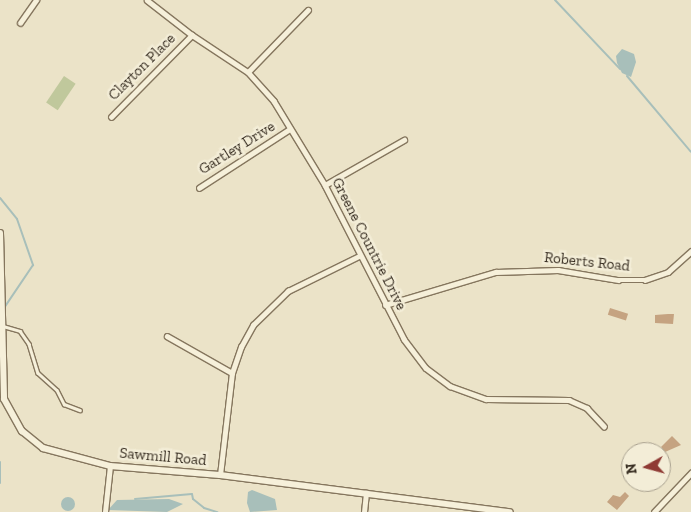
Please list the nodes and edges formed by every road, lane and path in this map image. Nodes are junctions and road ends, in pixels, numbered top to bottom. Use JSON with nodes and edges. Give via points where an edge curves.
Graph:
{"nodes":[{"id":1,"x":36,"y":0,"type":"edge"},
{"id":2,"x":148,"y":0,"type":"edge"},
{"id":3,"x":308,"y":10,"type":"dead end"},
{"id":4,"x":20,"y":23,"type":"dead end"},
{"id":5,"x":192,"y":35,"type":"junction"},
{"id":6,"x":248,"y":72,"type":"junction"},
{"id":7,"x":111,"y":117,"type":"dead end"},
{"id":8,"x":290,"y":129,"type":"junction"},
{"id":9,"x":404,"y":140,"type":"dead end"},
{"id":10,"x":325,"y":185,"type":"junction"},
{"id":11,"x":199,"y":188,"type":"dead end"},
{"id":12,"x":0,"y":233,"type":"edge"},
{"id":13,"x":691,"y":251,"type":"edge"},
{"id":14,"x":359,"y":256,"type":"junction"},
{"id":15,"x":386,"y":305,"type":"junction"},
{"id":16,"x":1,"y":326,"type":"junction"},
{"id":17,"x":167,"y":336,"type":"dead end"},
{"id":18,"x":232,"y":373,"type":"junction"},
{"id":19,"x":80,"y":410,"type":"dead end"},
{"id":20,"x":604,"y":426,"type":"dead end"},
{"id":21,"x":110,"y":466,"type":"junction"},
{"id":22,"x":691,"y":473,"type":"edge"},
{"id":23,"x":220,"y":474,"type":"junction"},
{"id":24,"x":366,"y":493,"type":"junction"},
{"id":25,"x":105,"y":512,"type":"edge"},
{"id":26,"x":364,"y":512,"type":"edge"},
{"id":27,"x":510,"y":512,"type":"edge"},
{"id":28,"x":654,"y":512,"type":"edge"}],
"edges":[{"from":1,"to":4,"type":"street"},
{"from":2,"to":5,"type":"street","name":"Greene Countrie Drive"},
{"from":3,"to":6,"type":"street"},
{"from":5,"to":6,"type":"street","name":"Greene Countrie Drive"},
{"from":5,"to":7,"type":"street","name":"Clayton Place"},
{"from":6,"to":8,"type":"street","name":"Greene Countrie Drive","via":[[274,101]]},
{"from":8,"to":10,"type":"street","name":"Greene Countrie Drive"},
{"from":8,"to":11,"type":"street","name":"Gartley Drive"},
{"from":9,"to":10,"type":"street"},
{"from":10,"to":14,"type":"street","name":"Greene Countrie Drive"},
{"from":12,"to":16,"type":"street","name":"Sawmill Road"},
{"from":13,"to":15,"type":"street","name":"Roberts Road","via":[[668,272],[645,280],[623,280],[558,270],[496,272]]},
{"from":14,"to":15,"type":"street","name":"Greene Countrie Drive"},
{"from":14,"to":18,"type":"street","via":[[288,291],[268,307],[248,334]]},
{"from":15,"to":20,"type":"street","name":"Greene Countrie Drive","via":[[419,359],[450,386],[475,396],[499,400],[569,400],[587,408]]},
{"from":16,"to":19,"type":"lane","via":[[20,331],[29,344],[38,373],[57,390],[64,404]]},
{"from":16,"to":21,"type":"street","name":"Sawmill Road","via":[[4,399],[22,431],[43,448]]},
{"from":17,"to":18,"type":"street"},
{"from":18,"to":23,"type":"street"},
{"from":21,"to":23,"type":"street","name":"Sawmill Road"},
{"from":21,"to":25,"type":"street"},
{"from":22,"to":28,"type":"street"},
{"from":23,"to":24,"type":"street","name":"Sawmill Road"},
{"from":24,"to":26,"type":"street"},
{"from":24,"to":27,"type":"street","name":"Sawmill Road"}]}
